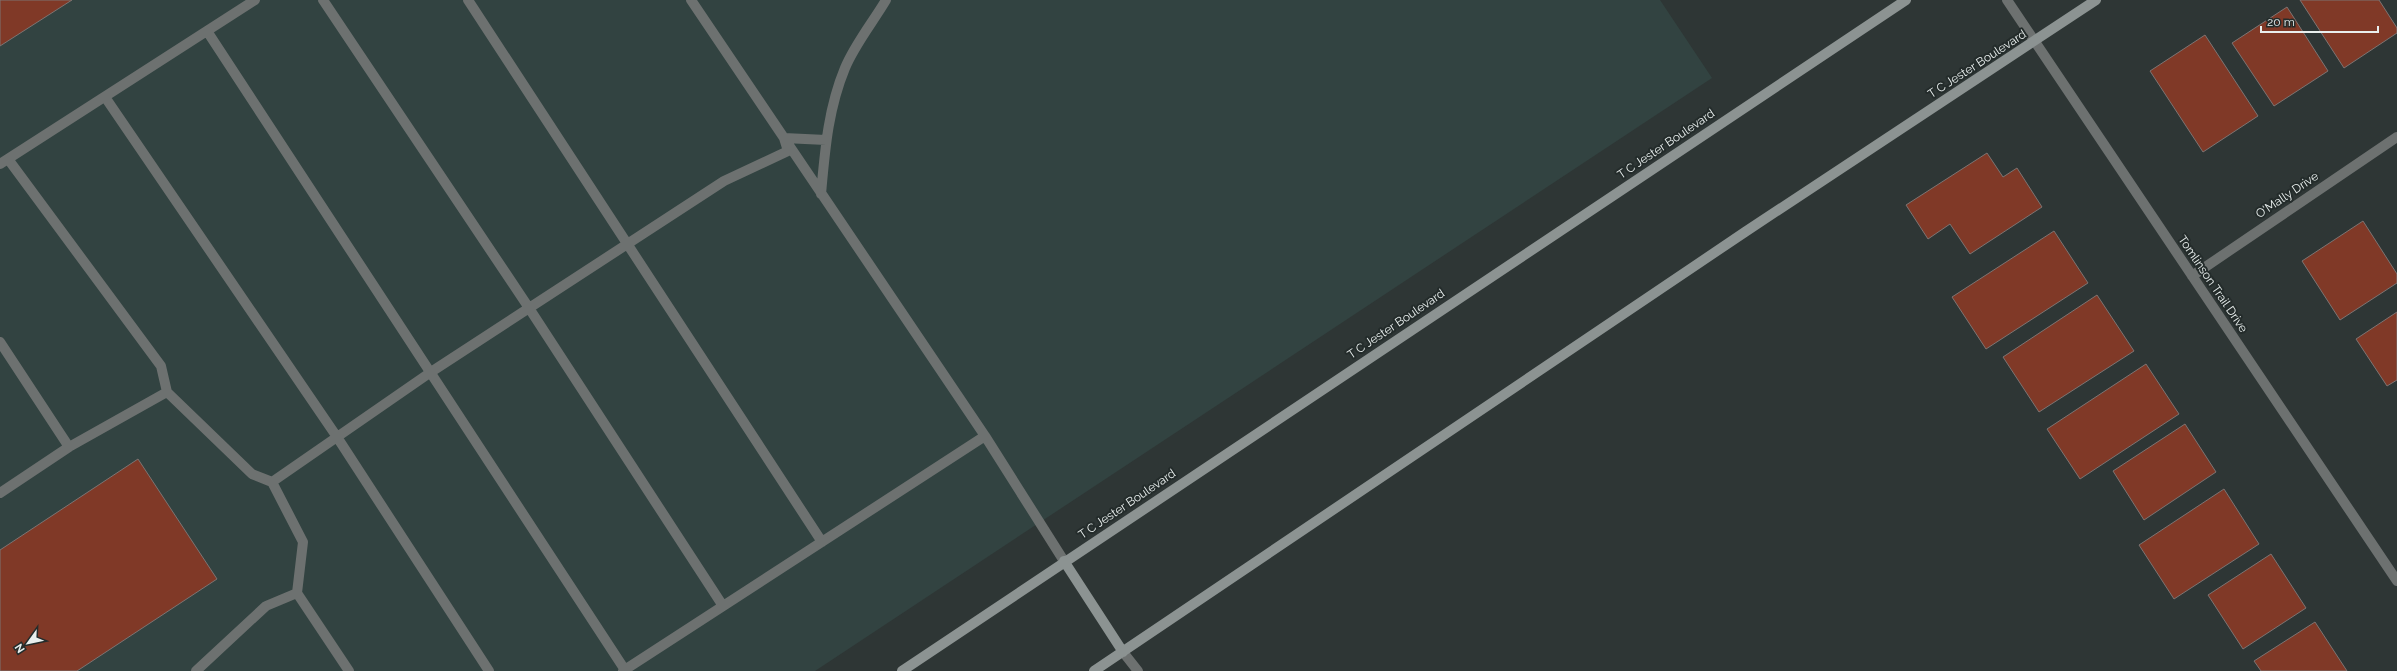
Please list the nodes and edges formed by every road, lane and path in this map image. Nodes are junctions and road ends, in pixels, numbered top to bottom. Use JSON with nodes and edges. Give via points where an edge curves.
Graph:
{"nodes":[{"id":1,"x":255,"y":0,"type":"edge"},
{"id":2,"x":323,"y":0,"type":"edge"},
{"id":3,"x":468,"y":0,"type":"edge"},
{"id":4,"x":691,"y":0,"type":"edge"},
{"id":5,"x":886,"y":0,"type":"edge"},
{"id":6,"x":1906,"y":0,"type":"edge"},
{"id":7,"x":2007,"y":0,"type":"edge"},
{"id":8,"x":2096,"y":0,"type":"edge"},
{"id":9,"x":207,"y":31,"type":"junction"},
{"id":10,"x":2035,"y":42,"type":"junction"},
{"id":11,"x":105,"y":97,"type":"junction"},
{"id":12,"x":2397,"y":136,"type":"edge"},
{"id":13,"x":784,"y":138,"type":"junction"},
{"id":14,"x":826,"y":140,"type":"junction"},
{"id":15,"x":4,"y":161,"type":"edge"},
{"id":16,"x":822,"y":194,"type":"junction"},
{"id":17,"x":628,"y":244,"type":"junction"},
{"id":18,"x":2192,"y":276,"type":"junction"},
{"id":19,"x":529,"y":308,"type":"junction"},
{"id":20,"x":0,"y":342,"type":"edge"},
{"id":21,"x":431,"y":372,"type":"junction"},
{"id":22,"x":167,"y":392,"type":"junction"},
{"id":23,"x":984,"y":436,"type":"junction"},
{"id":24,"x":337,"y":437,"type":"junction"},
{"id":25,"x":70,"y":447,"type":"junction"},
{"id":26,"x":272,"y":482,"type":"junction"},
{"id":27,"x":0,"y":492,"type":"edge"},
{"id":28,"x":822,"y":542,"type":"junction"},
{"id":29,"x":1064,"y":561,"type":"junction"},
{"id":30,"x":2397,"y":581,"type":"edge"},
{"id":31,"x":297,"y":593,"type":"junction"},
{"id":32,"x":723,"y":606,"type":"junction"},
{"id":33,"x":1123,"y":652,"type":"junction"},
{"id":34,"x":209,"y":667,"type":"edge"},
{"id":35,"x":196,"y":671,"type":"edge"},
{"id":36,"x":349,"y":671,"type":"edge"},
{"id":37,"x":489,"y":671,"type":"edge"},
{"id":38,"x":624,"y":671,"type":"edge"},
{"id":39,"x":902,"y":671,"type":"edge"},
{"id":40,"x":1094,"y":671,"type":"edge"},
{"id":41,"x":1138,"y":671,"type":"edge"}],
"edges":[{"from":1,"to":9,"type":"street"},
{"from":2,"to":19,"type":"street"},
{"from":3,"to":17,"type":"street"},
{"from":4,"to":13,"type":"street"},
{"from":5,"to":14,"type":"street","via":[[846,67],[831,108]]},
{"from":6,"to":29,"type":"main road","name":"T C Jester Boulevard"},
{"from":7,"to":10,"type":"street","name":"Tomlinson Trail Drive"},
{"from":8,"to":10,"type":"main road","name":"T C Jester Boulevard"},
{"from":9,"to":11,"type":"street"},
{"from":9,"to":21,"type":"street"},
{"from":10,"to":18,"type":"street","name":"Tomlinson Trail Drive"},
{"from":10,"to":33,"type":"main road","name":"T C Jester Boulevard","via":[[1752,228]]},
{"from":11,"to":15,"type":"street"},
{"from":11,"to":24,"type":"street"},
{"from":12,"to":18,"type":"street","name":"O'Mally Drive"},
{"from":13,"to":14,"type":"street"},
{"from":13,"to":16,"type":"street"},
{"from":13,"to":17,"type":"street","via":[[788,151],[724,181]]},
{"from":14,"to":16,"type":"street"},
{"from":15,"to":22,"type":"street","via":[[161,366]]},
{"from":16,"to":23,"type":"street"},
{"from":17,"to":19,"type":"street"},
{"from":17,"to":28,"type":"street"},
{"from":18,"to":30,"type":"street","name":"Tomlinson Trail Drive"},
{"from":19,"to":21,"type":"street"},
{"from":19,"to":32,"type":"street"},
{"from":20,"to":25,"type":"street"},
{"from":21,"to":24,"type":"street"},
{"from":21,"to":38,"type":"street"},
{"from":22,"to":25,"type":"street"},
{"from":22,"to":26,"type":"street","via":[[252,474]]},
{"from":23,"to":28,"type":"street"},
{"from":23,"to":29,"type":"street"},
{"from":24,"to":26,"type":"street"},
{"from":24,"to":37,"type":"street"},
{"from":25,"to":27,"type":"street"},
{"from":26,"to":31,"type":"street","via":[[303,542]]},
{"from":28,"to":32,"type":"street"},
{"from":29,"to":33,"type":"main road"},
{"from":29,"to":39,"type":"main road","name":"T C Jester Boulevard"},
{"from":31,"to":34,"type":"street","via":[[266,606]]},
{"from":31,"to":36,"type":"street"},
{"from":32,"to":38,"type":"street"},
{"from":33,"to":40,"type":"main road","name":"T C Jester Boulevard"},
{"from":33,"to":41,"type":"street"},
{"from":34,"to":35,"type":"street"}]}
